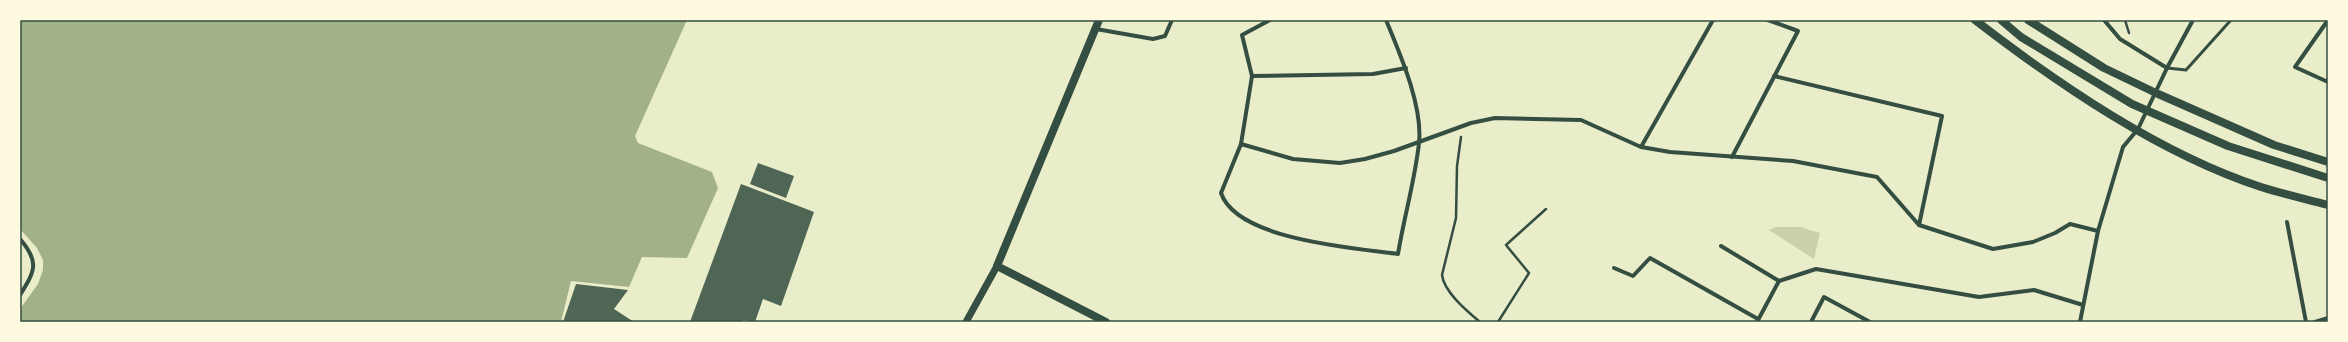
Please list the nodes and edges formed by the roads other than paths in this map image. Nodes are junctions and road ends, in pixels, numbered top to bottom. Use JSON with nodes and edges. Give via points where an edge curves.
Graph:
{"nodes":[{"id":1,"x":1099,"y":20,"type":"edge"},
{"id":2,"x":1172,"y":20,"type":"edge"},
{"id":3,"x":1270,"y":20,"type":"edge"},
{"id":4,"x":1386,"y":20,"type":"edge"},
{"id":5,"x":1713,"y":20,"type":"edge"},
{"id":6,"x":1768,"y":20,"type":"edge"},
{"id":7,"x":1975,"y":20,"type":"edge"},
{"id":8,"x":2000,"y":20,"type":"edge"},
{"id":9,"x":2028,"y":20,"type":"edge"},
{"id":10,"x":2104,"y":20,"type":"edge"},
{"id":11,"x":2193,"y":20,"type":"edge"},
{"id":12,"x":2231,"y":20,"type":"edge"},
{"id":13,"x":2328,"y":20,"type":"edge"},
{"id":14,"x":1096,"y":29,"type":"junction"},
{"id":15,"x":1406,"y":68,"type":"junction"},
{"id":16,"x":2166,"y":68,"type":"junction"},
{"id":17,"x":1252,"y":76,"type":"junction"},
{"id":18,"x":1774,"y":76,"type":"junction"},
{"id":19,"x":2328,"y":82,"type":"edge"},
{"id":20,"x":2156,"y":93,"type":"junction"},
{"id":21,"x":2138,"y":130,"type":"junction"},
{"id":22,"x":1419,"y":142,"type":"junction"},
{"id":23,"x":1241,"y":144,"type":"junction"},
{"id":24,"x":1641,"y":147,"type":"junction"},
{"id":25,"x":1732,"y":157,"type":"junction"},
{"id":26,"x":2328,"y":162,"type":"edge"},
{"id":27,"x":2328,"y":178,"type":"edge"},
{"id":28,"x":2328,"y":205,"type":"edge"},
{"id":29,"x":2287,"y":222,"type":"dead end"},
{"id":30,"x":1919,"y":225,"type":"junction"},
{"id":31,"x":2098,"y":231,"type":"junction"},
{"id":32,"x":20,"y":239,"type":"edge"},
{"id":33,"x":1721,"y":246,"type":"dead end"},
{"id":34,"x":996,"y":266,"type":"junction"},
{"id":35,"x":1614,"y":268,"type":"dead end"},
{"id":36,"x":1779,"y":281,"type":"junction"},
{"id":37,"x":20,"y":295,"type":"edge"},
{"id":38,"x":2083,"y":305,"type":"junction"},
{"id":39,"x":2328,"y":318,"type":"edge"},
{"id":40,"x":1757,"y":321,"type":"edge"},
{"id":41,"x":966,"y":322,"type":"edge"},
{"id":42,"x":1106,"y":322,"type":"edge"},
{"id":43,"x":1811,"y":322,"type":"edge"},
{"id":44,"x":1870,"y":322,"type":"edge"},
{"id":45,"x":2080,"y":322,"type":"edge"},
{"id":46,"x":2306,"y":322,"type":"edge"},
{"id":47,"x":2315,"y":322,"type":"edge"}],
"edges":[{"from":1,"to":14,"type":"main road"},
{"from":2,"to":14,"type":"street","via":[[1165,36],[1153,39]]},
{"from":3,"to":17,"type":"street","via":[[1242,35]]},
{"from":4,"to":15,"type":"street"},
{"from":5,"to":24,"type":"street"},
{"from":6,"to":18,"type":"street","via":[[1798,31]]},
{"from":7,"to":21,"type":"main road","via":[[2087,100]]},
{"from":8,"to":27,"type":"main road","via":[[2021,37],[2132,104],[2228,146]]},
{"from":9,"to":20,"type":"main road","via":[[2104,68]]},
{"from":10,"to":16,"type":"street","via":[[2120,39]]},
{"from":11,"to":16,"type":"street"},
{"from":12,"to":16,"type":"lane","via":[[2186,70]]},
{"from":13,"to":19,"type":"street","via":[[2295,66]]},
{"from":14,"to":34,"type":"main road"},
{"from":15,"to":17,"type":"street","via":[[1373,74]]},
{"from":15,"to":22,"type":"street","via":[[1416,105]]},
{"from":16,"to":20,"type":"street"},
{"from":17,"to":23,"type":"street"},
{"from":18,"to":25,"type":"street"},
{"from":18,"to":30,"type":"street","via":[[1942,116]]},
{"from":20,"to":21,"type":"street"},
{"from":20,"to":26,"type":"main road","via":[[2274,145]]},
{"from":21,"to":28,"type":"main road","via":[[2196,160],[2260,187]]},
{"from":21,"to":31,"type":"street","via":[[2123,147]]},
{"from":22,"to":23,"type":"street","via":[[1365,159],[1340,163],[1293,158]]},
{"from":22,"to":23,"type":"street","via":[[1398,254],[1287,238],[1239,215],[1225,204],[1221,193]]},
{"from":22,"to":24,"type":"street","via":[[1463,125],[1495,118],[1581,120]]},
{"from":24,"to":25,"type":"street"},
{"from":25,"to":30,"type":"street","via":[[1794,161],[1877,177]]},
{"from":29,"to":46,"type":"street"},
{"from":30,"to":31,"type":"street","via":[[1993,248],[2033,242],[2070,224]]},
{"from":31,"to":38,"type":"street"},
{"from":32,"to":37,"type":"street","via":[[31,252],[34,266]]},
{"from":33,"to":36,"type":"street"},
{"from":34,"to":41,"type":"street"},
{"from":34,"to":42,"type":"main road"},
{"from":35,"to":40,"type":"street","via":[[1633,276],[1650,258]]},
{"from":36,"to":38,"type":"street","via":[[1816,270],[1979,297],[2034,290]]},
{"from":36,"to":40,"type":"street"},
{"from":38,"to":45,"type":"street"},
{"from":39,"to":47,"type":"street"},
{"from":43,"to":44,"type":"street","via":[[1824,297]]}]}
